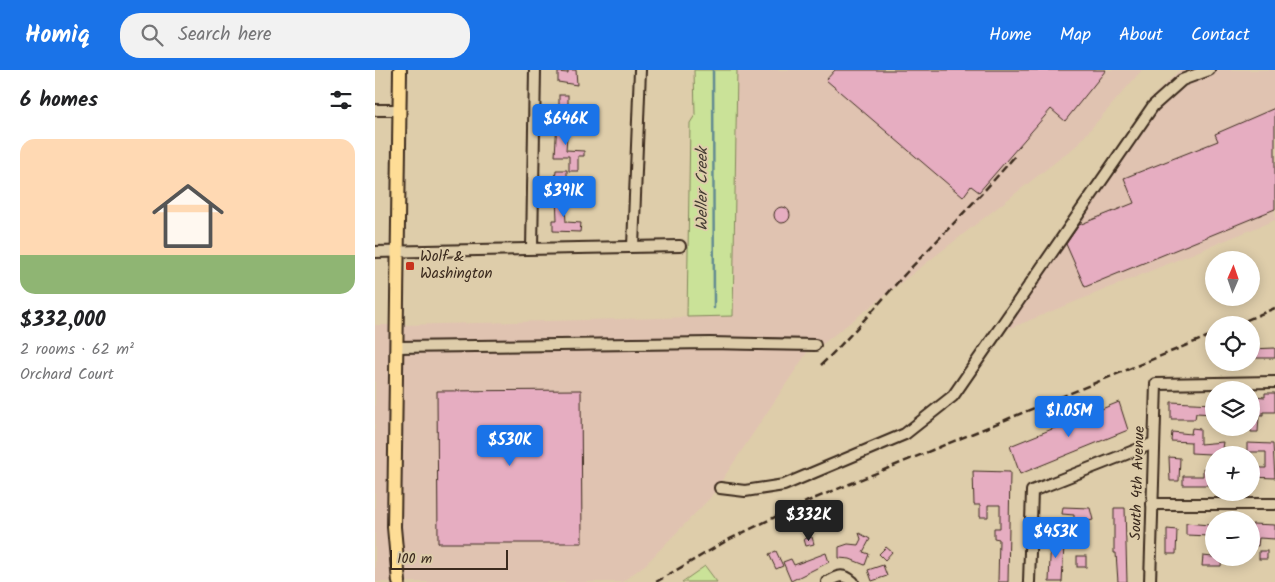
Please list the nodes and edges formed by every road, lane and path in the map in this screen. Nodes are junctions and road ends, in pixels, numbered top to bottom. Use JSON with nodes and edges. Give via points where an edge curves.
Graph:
{"nodes":[{"id":1,"x":400,"y":70,"type":"edge"},
{"id":2,"x":535,"y":70,"type":"edge"},
{"id":3,"x":640,"y":70,"type":"edge"},
{"id":4,"x":1209,"y":70,"type":"edge"},
{"id":5,"x":375,"y":110,"type":"edge"},
{"id":6,"x":399,"y":110,"type":"junction"},
{"id":7,"x":633,"y":246,"type":"junction"},
{"id":8,"x":680,"y":246,"type":"dead end"},
{"id":9,"x":532,"y":248,"type":"junction"},
{"id":10,"x":375,"y":252,"type":"edge"},
{"id":11,"x":397,"y":252,"type":"junction"},
{"id":12,"x":815,"y":346,"type":"dead end"},
{"id":13,"x":397,"y":347,"type":"junction"},
{"id":14,"x":1275,"y":382,"type":"edge"},
{"id":15,"x":1154,"y":443,"type":"junction"},
{"id":16,"x":720,"y":488,"type":"dead end"},
{"id":17,"x":1152,"y":504,"type":"junction"},
{"id":18,"x":1275,"y":504,"type":"edge"},
{"id":19,"x":399,"y":582,"type":"edge"},
{"id":20,"x":827,"y":582,"type":"edge"},
{"id":21,"x":853,"y":582,"type":"edge"},
{"id":22,"x":1029,"y":582,"type":"edge"},
{"id":23,"x":1150,"y":582,"type":"edge"}],
"edges":[{"from":1,"to":6,"type":"main road"},
{"from":2,"to":9,"type":"street"},
{"from":3,"to":7,"type":"street"},
{"from":4,"to":16,"type":"street","via":[[1181,80],[1153,106],[953,396],[941,407],[905,434],[784,485],[745,491]]},
{"from":5,"to":6,"type":"street"},
{"from":6,"to":11,"type":"main road"},
{"from":7,"to":8,"type":"street"},
{"from":7,"to":9,"type":"street"},
{"from":9,"to":11,"type":"street"},
{"from":10,"to":11,"type":"street"},
{"from":11,"to":13,"type":"main road"},
{"from":12,"to":13,"type":"street","via":[[710,343]]},
{"from":13,"to":19,"type":"main road","via":[[394,527]]},
{"from":14,"to":15,"type":"street","name":"South 4th Avenue","via":[[1156,384]]},
{"from":15,"to":17,"type":"street","name":"South 4th Avenue"},
{"from":15,"to":22,"type":"street","via":[[1032,491]]},
{"from":17,"to":18,"type":"street"},
{"from":17,"to":23,"type":"street","name":"South 4th Avenue"},
{"from":20,"to":21,"type":"street","via":[[839,576]]}]}
